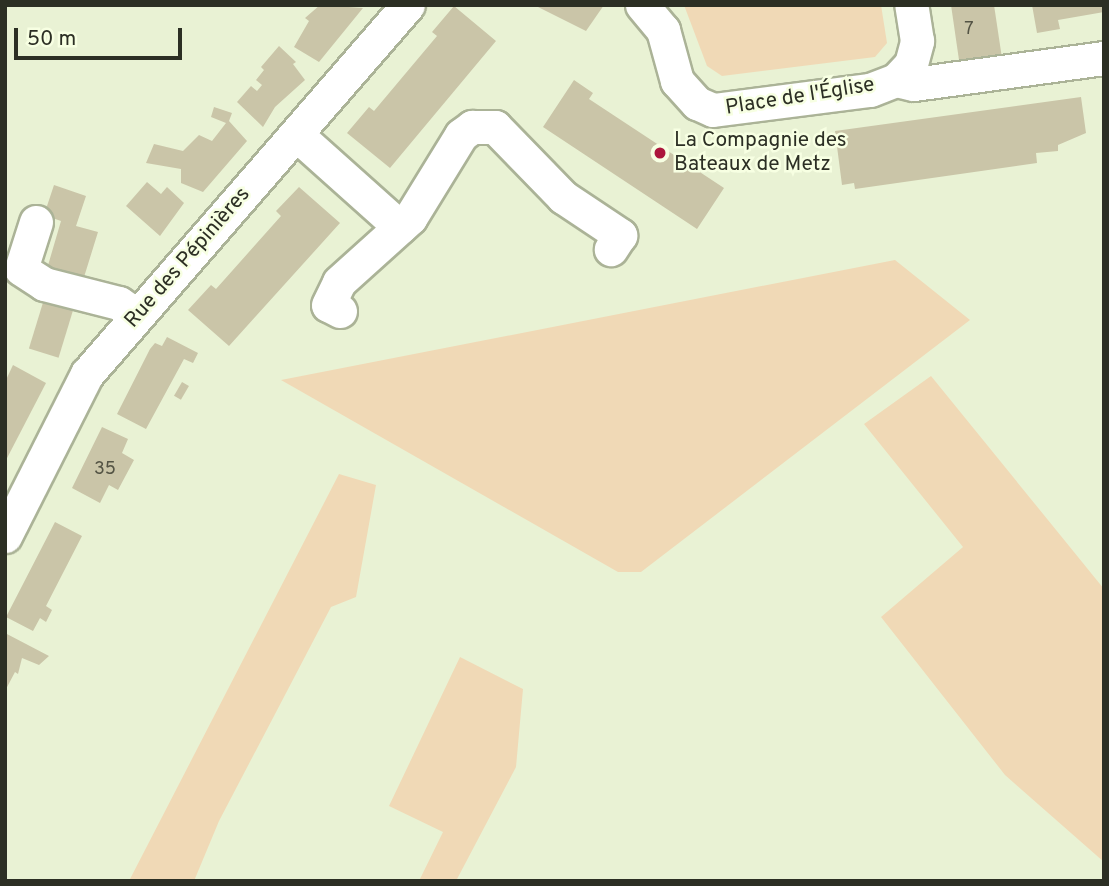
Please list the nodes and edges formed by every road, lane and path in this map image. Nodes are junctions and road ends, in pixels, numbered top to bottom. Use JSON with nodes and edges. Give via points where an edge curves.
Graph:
{"nodes":[{"id":1,"x":408,"y":5,"type":"edge"},
{"id":2,"x":642,"y":5,"type":"edge"},
{"id":3,"x":911,"y":5,"type":"edge"},
{"id":4,"x":1104,"y":58,"type":"edge"},
{"id":5,"x":896,"y":80,"type":"junction"},
{"id":6,"x":297,"y":135,"type":"junction"},
{"id":7,"x":36,"y":222,"type":"dead end"},
{"id":8,"x":400,"y":227,"type":"junction"},
{"id":9,"x":611,"y":249,"type":"dead end"},
{"id":10,"x":340,"y":311,"type":"dead end"},
{"id":11,"x":136,"y":315,"type":"junction"},
{"id":12,"x":5,"y":536,"type":"edge"}],
"edges":[{"from":1,"to":6,"type":"street","name":"Rue des Pépinières"},
{"from":2,"to":5,"type":"street","name":"Place de l'Église","via":[[663,30],[677,82],[697,103],[713,110],[870,90]]},
{"from":3,"to":5,"type":"street","name":"Place de l'Église","via":[[917,41],[911,64]]},
{"from":4,"to":5,"type":"street","via":[[914,84]]},
{"from":6,"to":8,"type":"street"},
{"from":6,"to":11,"type":"street","name":"Rue des Pépinières"},
{"from":7,"to":11,"type":"street","via":[[21,270],[44,284],[119,303]]},
{"from":8,"to":9,"type":"street","via":[[461,135],[484,125],[505,134],[563,197],[620,235]]},
{"from":8,"to":10,"type":"street","via":[[339,282],[328,305]]},
{"from":11,"to":12,"type":"street","name":"Rue des Pépinières","via":[[87,374]]}]}
